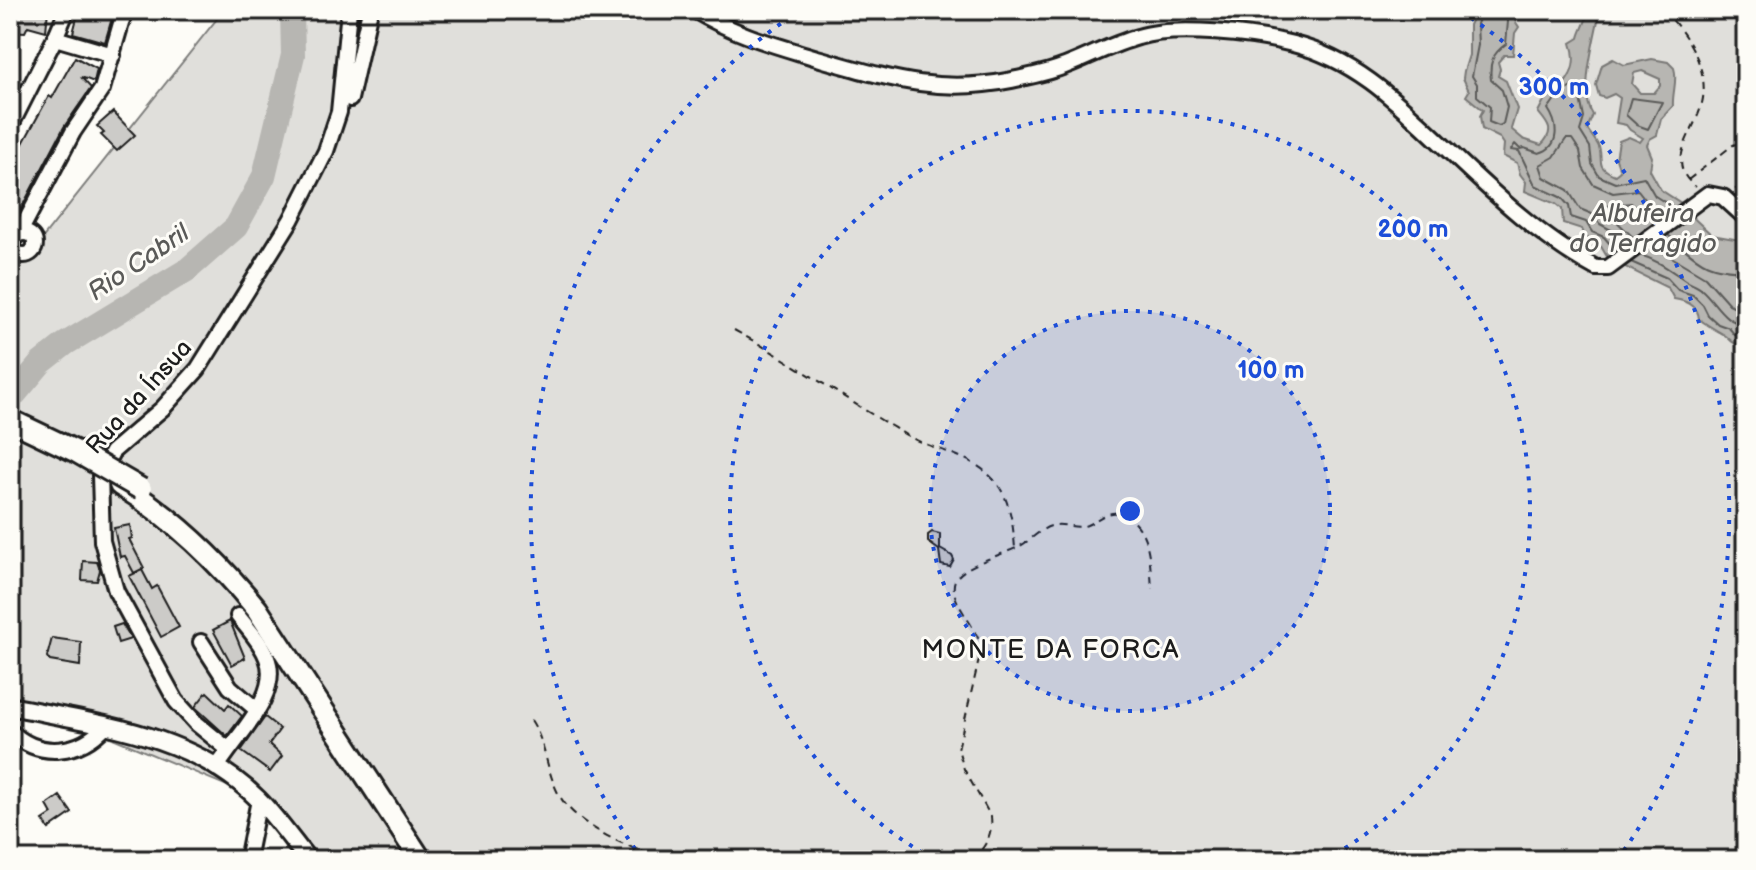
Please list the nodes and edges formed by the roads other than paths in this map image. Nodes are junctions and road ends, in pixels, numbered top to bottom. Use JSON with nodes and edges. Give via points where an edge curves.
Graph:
{"nodes":[{"id":1,"x":67,"y":10,"type":"edge"},
{"id":2,"x":349,"y":10,"type":"edge"},
{"id":3,"x":370,"y":10,"type":"edge"},
{"id":4,"x":694,"y":10,"type":"edge"},
{"id":5,"x":122,"y":20,"type":"dead end"},
{"id":6,"x":55,"y":38,"type":"junction"},
{"id":7,"x":113,"y":55,"type":"junction"},
{"id":8,"x":10,"y":127,"type":"edge"},
{"id":9,"x":331,"y":139,"type":"junction"},
{"id":10,"x":1746,"y":218,"type":"edge"},
{"id":11,"x":26,"y":236,"type":"dead end"},
{"id":12,"x":10,"y":420,"type":"edge"},
{"id":13,"x":10,"y":430,"type":"edge"},
{"id":14,"x":139,"y":492,"type":"junction"},
{"id":15,"x":238,"y":616,"type":"dead end"},
{"id":16,"x":201,"y":642,"type":"dead end"},
{"id":17,"x":10,"y":706,"type":"edge"},
{"id":18,"x":257,"y":710,"type":"junction"},
{"id":19,"x":106,"y":725,"type":"junction"},
{"id":20,"x":10,"y":731,"type":"edge"},
{"id":21,"x":229,"y":750,"type":"junction"},
{"id":22,"x":216,"y":768,"type":"junction"},
{"id":23,"x":259,"y":800,"type":"junction"},
{"id":24,"x":247,"y":858,"type":"edge"},
{"id":25,"x":308,"y":860,"type":"edge"},
{"id":26,"x":420,"y":860,"type":"edge"},
{"id":27,"x":433,"y":860,"type":"edge"}],
"edges":[{"from":1,"to":6,"type":"street"},
{"from":2,"to":9,"type":"street","via":[[342,96]]},
{"from":3,"to":9,"type":"street","via":[[350,98]]},
{"from":4,"to":10,"type":"street","via":[[776,48],[899,82],[944,87],[1048,72],[1151,34],[1273,40],[1330,56],[1380,86],[1532,225],[1596,268],[1605,270],[1708,194],[1723,197]]},
{"from":5,"to":7,"type":"street"},
{"from":6,"to":7,"type":"street"},
{"from":6,"to":8,"type":"street"},
{"from":7,"to":11,"type":"street","via":[[99,94],[73,132]]},
{"from":9,"to":21,"type":"street","name":"Rua da Ínsua","via":[[285,231],[205,358],[172,399],[112,452],[100,475],[102,541],[116,591],[176,701]]},
{"from":12,"to":14,"type":"highway","bridge":true,"via":[[77,452]]},
{"from":13,"to":14,"type":"highway"},
{"from":14,"to":26,"type":"highway","via":[[209,555],[257,609]]},
{"from":14,"to":27,"type":"highway","via":[[215,547],[274,614]]},
{"from":15,"to":18,"type":"street","via":[[269,664]]},
{"from":16,"to":18,"type":"street","via":[[230,687]]},
{"from":17,"to":19,"type":"main road"},
{"from":18,"to":21,"type":"street"},
{"from":19,"to":20,"type":"street","via":[[91,740],[59,751],[29,744]]},
{"from":19,"to":22,"type":"main road","via":[[160,739]]},
{"from":21,"to":22,"type":"street"},
{"from":22,"to":23,"type":"main road"},
{"from":23,"to":24,"type":"street"},
{"from":23,"to":25,"type":"main road"}]}
